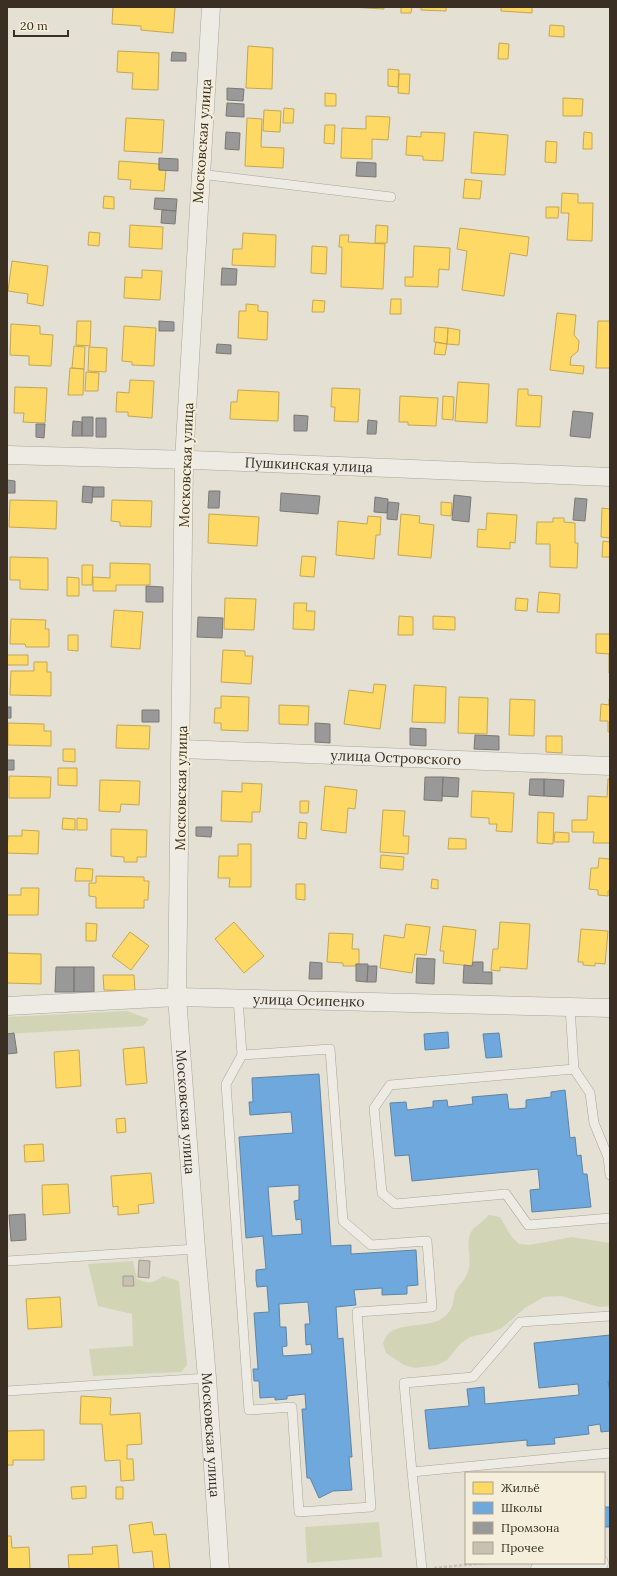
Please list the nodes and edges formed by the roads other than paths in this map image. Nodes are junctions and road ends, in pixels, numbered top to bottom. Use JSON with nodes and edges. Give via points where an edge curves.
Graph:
{"nodes":[{"id":1,"x":211,"y":7,"type":"edge"},
{"id":2,"x":200,"y":174,"type":"junction"},
{"id":3,"x":391,"y":197,"type":"dead end"},
{"id":4,"x":7,"y":455,"type":"edge"},
{"id":5,"x":184,"y":460,"type":"junction"},
{"id":6,"x":610,"y":477,"type":"edge"},
{"id":7,"x":182,"y":749,"type":"junction"},
{"id":8,"x":610,"y":766,"type":"edge"},
{"id":9,"x":177,"y":997,"type":"junction"},
{"id":10,"x":238,"y":998,"type":"junction"},
{"id":11,"x":7,"y":1006,"type":"edge"},
{"id":12,"x":570,"y":1007,"type":"junction"},
{"id":13,"x":610,"y":1008,"type":"edge"},
{"id":14,"x":242,"y":1055,"type":"junction"},
{"id":15,"x":574,"y":1069,"type":"junction"},
{"id":16,"x":610,"y":1175,"type":"edge"},
{"id":17,"x":610,"y":1218,"type":"edge"},
{"id":18,"x":196,"y":1249,"type":"junction"},
{"id":19,"x":7,"y":1261,"type":"edge"},
{"id":20,"x":610,"y":1316,"type":"edge"},
{"id":21,"x":207,"y":1378,"type":"junction"},
{"id":22,"x":7,"y":1391,"type":"edge"},
{"id":23,"x":610,"y":1453,"type":"edge"},
{"id":24,"x":412,"y":1472,"type":"junction"},
{"id":25,"x":589,"y":1564,"type":"edge"},
{"id":26,"x":220,"y":1569,"type":"edge"},
{"id":27,"x":422,"y":1569,"type":"edge"},
{"id":28,"x":540,"y":1569,"type":"edge"}],
"edges":[{"from":1,"to":2,"type":"street","name":"Московская улица"},
{"from":2,"to":3,"type":"lane"},
{"from":2,"to":5,"type":"street","name":"Московская улица"},
{"from":4,"to":5,"type":"street","name":"Пушкинская улица"},
{"from":5,"to":6,"type":"street","name":"Пушкинская улица"},
{"from":5,"to":7,"type":"street","name":"Московская улица"},
{"from":7,"to":8,"type":"street","name":"улица Островского"},
{"from":7,"to":9,"type":"street","name":"Московская улица"},
{"from":9,"to":10,"type":"street","name":"улица Осипенко"},
{"from":9,"to":11,"type":"street","name":"улица Осипенко"},
{"from":9,"to":18,"type":"street","name":"Московская улица"},
{"from":10,"to":12,"type":"street","name":"улица Осипенко"},
{"from":10,"to":14,"type":"lane"},
{"from":12,"to":13,"type":"street","name":"улица Осипенко"},
{"from":12,"to":15,"type":"lane"},
{"from":14,"to":14,"type":"lane","via":[[226,1084],[249,1410],[292,1407],[299,1512],[371,1507],[357,1312],[432,1307],[427,1241],[371,1245],[343,1221],[330,1049]]},
{"from":15,"to":16,"type":"lane","via":[[590,1093],[594,1123],[608,1157]]},
{"from":15,"to":17,"type":"lane","via":[[390,1085],[374,1108],[382,1193],[396,1204],[506,1194],[528,1226]]},
{"from":18,"to":19,"type":"lane"},
{"from":18,"to":21,"type":"street","name":"Московская улица"},
{"from":20,"to":24,"type":"lane","via":[[520,1322],[473,1377],[404,1383]]},
{"from":21,"to":22,"type":"lane"},
{"from":21,"to":26,"type":"street","name":"Московская улица"},
{"from":23,"to":24,"type":"lane"},
{"from":24,"to":27,"type":"lane"},
{"from":25,"to":28,"type":"street"}]}
